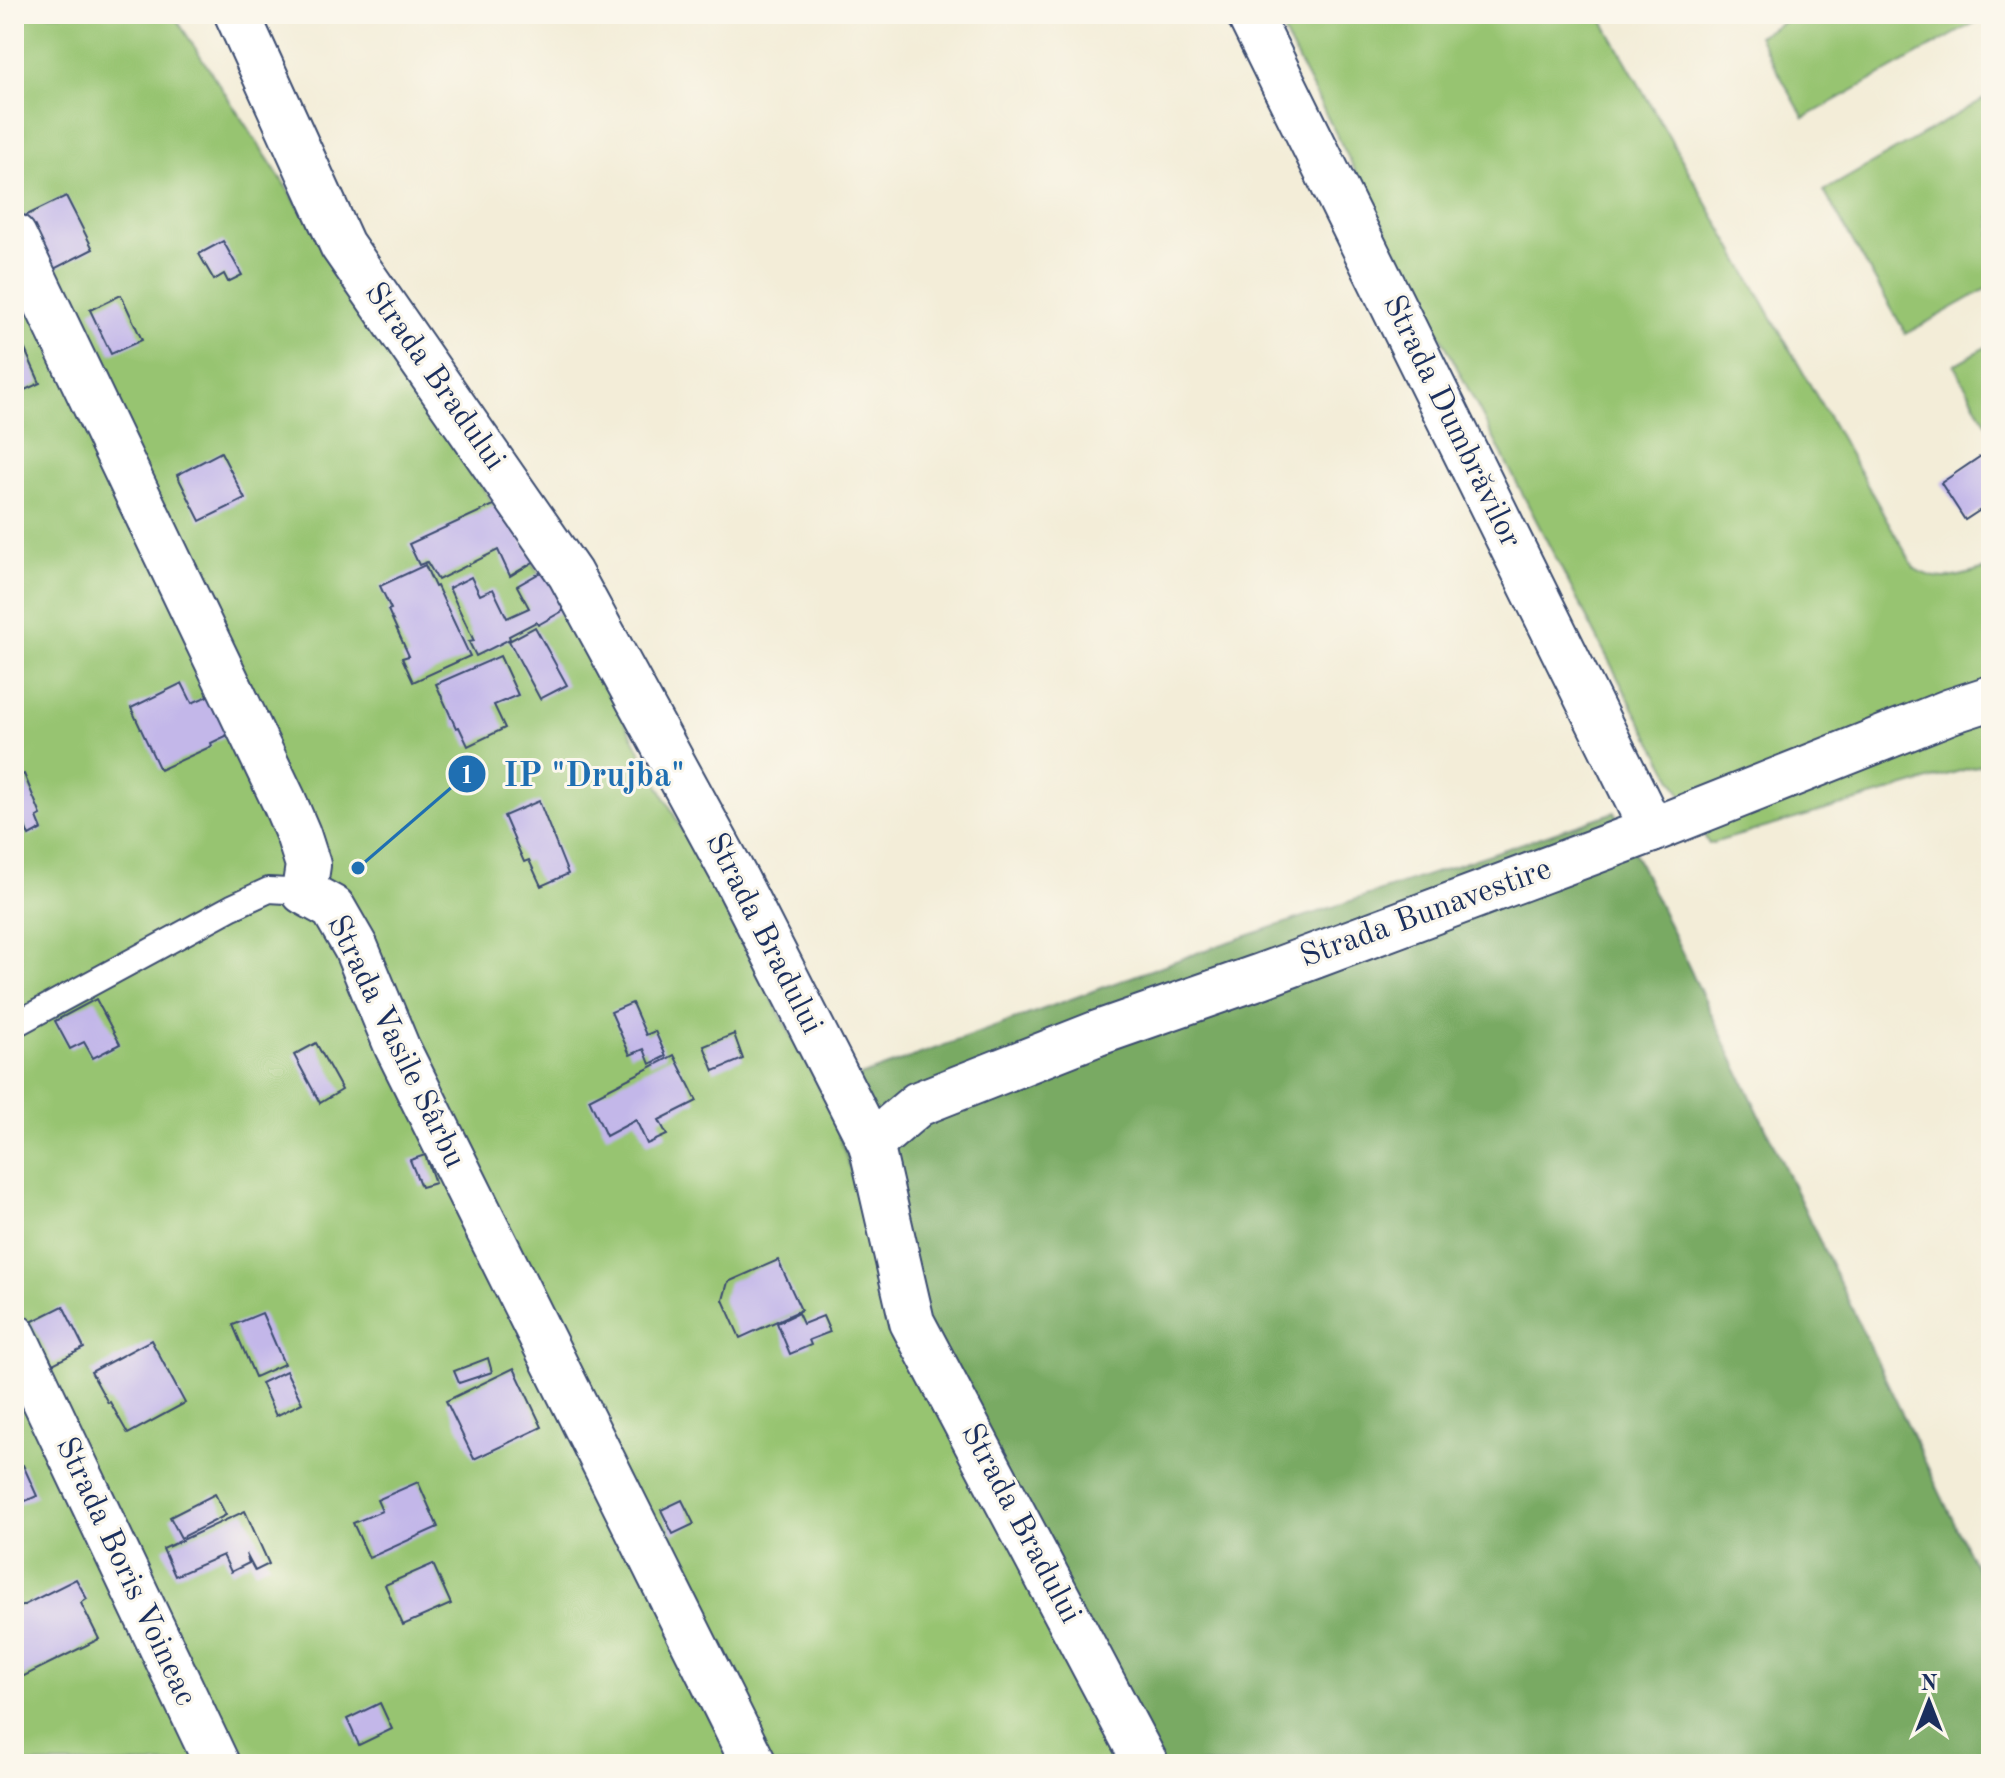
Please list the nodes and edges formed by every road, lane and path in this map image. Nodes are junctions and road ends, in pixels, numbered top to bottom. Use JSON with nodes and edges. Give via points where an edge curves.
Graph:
{"nodes":[{"id":1,"x":237,"y":14,"type":"edge"},
{"id":2,"x":1249,"y":14,"type":"edge"},
{"id":3,"x":14,"y":236,"type":"edge"},
{"id":4,"x":1991,"y":698,"type":"edge"},
{"id":5,"x":1652,"y":830,"type":"junction"},
{"id":6,"x":304,"y":892,"type":"junction"},
{"id":7,"x":14,"y":1025,"type":"edge"},
{"id":8,"x":871,"y":1144,"type":"junction"},
{"id":9,"x":14,"y":1336,"type":"edge"},
{"id":10,"x":217,"y":1764,"type":"edge"},
{"id":11,"x":754,"y":1764,"type":"edge"},
{"id":12,"x":1146,"y":1764,"type":"edge"}],
"edges":[{"from":1,"to":8,"type":"street","name":"Strada Bradului","via":[[342,245],[570,574],[737,881]]},
{"from":2,"to":5,"type":"street","name":"Strada Dumbrăvilor"},
{"from":3,"to":6,"type":"street","name":"Strada Vasile Sârbu","via":[[284,801],[308,865]]},
{"from":4,"to":5,"type":"street","name":"Strada Bunavestire"},
{"from":5,"to":8,"type":"street","name":"Strada Bunavestire","via":[[918,1104]]},
{"from":6,"to":7,"type":"lane","via":[[269,890]]},
{"from":6,"to":11,"type":"street","name":"Strada Vasile Sârbu","via":[[333,908],[356,948],[397,1047]]},
{"from":8,"to":12,"type":"street","name":"Strada Bradului","via":[[912,1322]]},
{"from":9,"to":10,"type":"street","name":"Strada Boris Voineac"}]}
